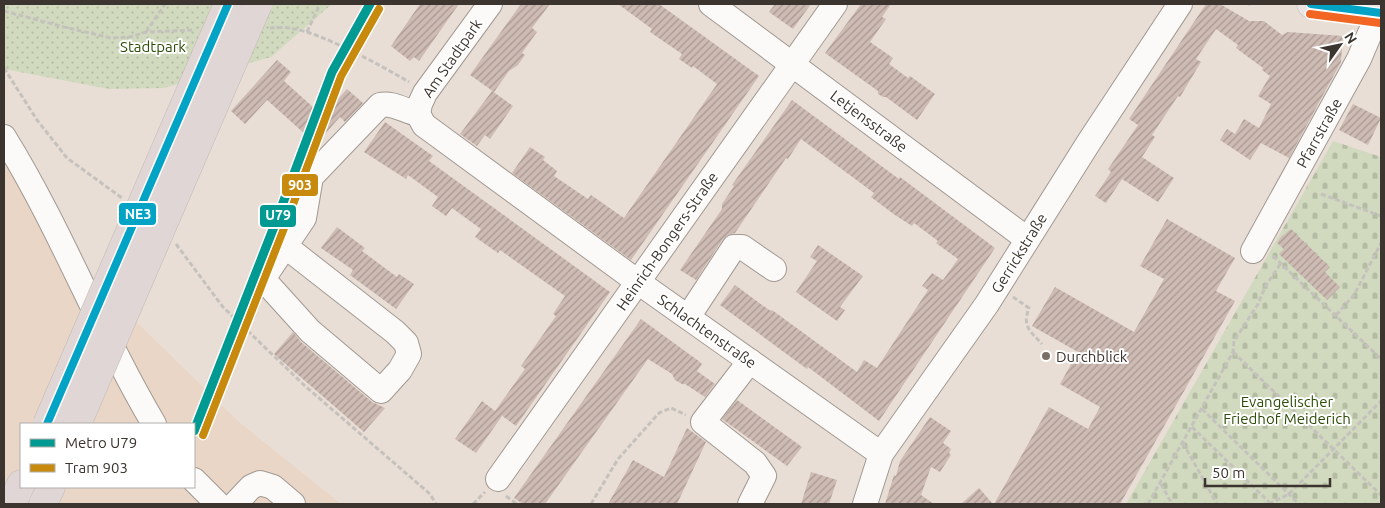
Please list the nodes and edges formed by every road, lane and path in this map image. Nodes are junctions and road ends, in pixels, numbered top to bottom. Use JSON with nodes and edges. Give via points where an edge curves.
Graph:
{"nodes":[{"id":1,"x":165,"y":4,"type":"edge"},
{"id":2,"x":228,"y":4,"type":"edge"},
{"id":3,"x":320,"y":4,"type":"edge"},
{"id":4,"x":490,"y":4,"type":"edge"},
{"id":5,"x":711,"y":4,"type":"edge"},
{"id":6,"x":835,"y":4,"type":"edge"},
{"id":7,"x":1180,"y":4,"type":"edge"},
{"id":8,"x":1311,"y":4,"type":"edge"},
{"id":9,"x":4,"y":11,"type":"edge"},
{"id":10,"x":1378,"y":12,"type":"edge"},
{"id":11,"x":261,"y":16,"type":"edge"},
{"id":12,"x":202,"y":29,"type":"dead end"},
{"id":13,"x":146,"y":32,"type":"junction"},
{"id":14,"x":307,"y":32,"type":"junction"},
{"id":15,"x":792,"y":64,"type":"junction"},
{"id":16,"x":4,"y":68,"type":"edge"},
{"id":17,"x":421,"y":104,"type":"junction"},
{"id":18,"x":4,"y":137,"type":"edge"},
{"id":19,"x":1320,"y":194,"type":"dead end"},
{"id":20,"x":125,"y":200,"type":"dead end"},
{"id":21,"x":1381,"y":216,"type":"edge"},
{"id":22,"x":170,"y":239,"type":"dead end"},
{"id":23,"x":1027,"y":239,"type":"junction"},
{"id":24,"x":1381,"y":242,"type":"edge"},
{"id":25,"x":285,"y":246,"type":"junction"},
{"id":26,"x":1255,"y":247,"type":"joint"},
{"id":27,"x":1281,"y":264,"type":"junction"},
{"id":28,"x":774,"y":269,"type":"dead end"},
{"id":29,"x":638,"y":282,"type":"junction"},
{"id":30,"x":998,"y":287,"type":"junction"},
{"id":31,"x":1336,"y":315,"type":"junction"},
{"id":32,"x":688,"y":317,"type":"junction"},
{"id":33,"x":1042,"y":344,"type":"dead end"},
{"id":34,"x":1233,"y":352,"type":"junction"},
{"id":35,"x":1381,"y":360,"type":"edge"},
{"id":36,"x":750,"y":361,"type":"junction"},
{"id":37,"x":1381,"y":401,"type":"edge"},
{"id":38,"x":1202,"y":409,"type":"junction"},
{"id":39,"x":703,"y":422,"type":"junction"},
{"id":40,"x":47,"y":423,"type":"edge"},
{"id":41,"x":77,"y":423,"type":"edge"},
{"id":42,"x":153,"y":423,"type":"edge"},
{"id":43,"x":1192,"y":427,"type":"junction"},
{"id":44,"x":1183,"y":443,"type":"junction"},
{"id":45,"x":1334,"y":449,"type":"junction"},
{"id":46,"x":881,"y":454,"type":"junction"},
{"id":47,"x":498,"y":479,"type":"dead end"},
{"id":48,"x":195,"y":481,"type":"edge"},
{"id":49,"x":1161,"y":483,"type":"junction"},
{"id":50,"x":20,"y":486,"type":"edge"},
{"id":51,"x":51,"y":488,"type":"edge"},
{"id":52,"x":1289,"y":494,"type":"junction"},
{"id":53,"x":1381,"y":495,"type":"edge"},
{"id":54,"x":12,"y":504,"type":"edge"},
{"id":55,"x":43,"y":504,"type":"edge"},
{"id":56,"x":218,"y":504,"type":"edge"},
{"id":57,"x":235,"y":504,"type":"edge"},
{"id":58,"x":293,"y":504,"type":"edge"},
{"id":59,"x":436,"y":504,"type":"edge"},
{"id":60,"x":590,"y":504,"type":"edge"},
{"id":61,"x":750,"y":504,"type":"edge"},
{"id":62,"x":865,"y":504,"type":"edge"},
{"id":63,"x":1148,"y":504,"type":"edge"},
{"id":64,"x":1172,"y":504,"type":"edge"},
{"id":65,"x":1217,"y":504,"type":"edge"},
{"id":66,"x":1270,"y":504,"type":"edge"},
{"id":67,"x":1299,"y":504,"type":"edge"}],
"edges":[{"from":1,"to":13,"type":"path"},
{"from":2,"to":40,"type":"highway","bridge":true},
{"from":3,"to":14,"type":"path"},
{"from":4,"to":17,"type":"street","name":"Am Stadtpark"},
{"from":5,"to":15,"type":"street","name":"Letjensstraße"},
{"from":6,"to":15,"type":"street","name":"Heinrich-Bongers-Straße"},
{"from":7,"to":23,"type":"street","name":"Gerrickstraße"},
{"from":8,"to":10,"type":"main road"},
{"from":9,"to":13,"type":"path","via":[[110,38]]},
{"from":10,"to":26,"type":"street","name":"Pfarrstraße","via":[[1360,60]]},
{"from":11,"to":14,"type":"path"},
{"from":11,"to":41,"type":"highway","bridge":true},
{"from":12,"to":13,"type":"path"},
{"from":14,"to":17,"type":"path","via":[[407,81]]},
{"from":15,"to":23,"type":"street","name":"Letjensstraße"},
{"from":15,"to":29,"type":"street","name":"Heinrich-Bongers-Straße"},
{"from":16,"to":20,"type":"path","via":[[37,120],[67,158]]},
{"from":17,"to":25,"type":"street","via":[[404,111],[386,103],[374,111],[311,178],[304,218]]},
{"from":17,"to":29,"type":"street","name":"Schlachtenstraße","via":[[424,125]]},
{"from":18,"to":42,"type":"street","via":[[57,232],[128,381]]},
{"from":19,"to":21,"type":"path"},
{"from":22,"to":59,"type":"path","via":[[222,307],[298,379],[430,494]]},
{"from":23,"to":30,"type":"street","name":"Gerrickstraße"},
{"from":24,"to":31,"type":"path","via":[[1354,295]]},
{"from":25,"to":25,"type":"street","via":[[263,279],[310,331],[381,391],[409,354],[406,343]]},
{"from":26,"to":27,"type":"path"},
{"from":27,"to":31,"type":"path"},
{"from":27,"to":34,"type":"path","via":[[1234,341]]},
{"from":28,"to":32,"type":"street","via":[[742,247],[734,247]]},
{"from":29,"to":32,"type":"street","name":"Schlachtenstraße"},
{"from":29,"to":47,"type":"street","name":"Heinrich-Bongers-Straße"},
{"from":30,"to":33,"type":"path","via":[[1029,308],[1026,325]]},
{"from":30,"to":46,"type":"street","name":"Gerrickstraße"},
{"from":31,"to":35,"type":"path"},
{"from":32,"to":36,"type":"street","name":"Schlachtenstraße"},
{"from":34,"to":38,"type":"path"},
{"from":34,"to":45,"type":"path"},
{"from":36,"to":39,"type":"street"},
{"from":36,"to":46,"type":"street","name":"Schlachtenstraße"},
{"from":37,"to":45,"type":"path"},
{"from":38,"to":43,"type":"path"},
{"from":38,"to":52,"type":"path"},
{"from":39,"to":60,"type":"path","via":[[671,408],[659,413],[618,459]]},
{"from":39,"to":61,"type":"street","via":[[755,463],[764,476]]},
{"from":43,"to":44,"type":"path"},
{"from":43,"to":66,"type":"path"},
{"from":44,"to":49,"type":"path"},
{"from":44,"to":65,"type":"path"},
{"from":45,"to":52,"type":"path"},
{"from":45,"to":53,"type":"path"},
{"from":46,"to":62,"type":"street","name":"Gerrickstraße"},
{"from":48,"to":56,"type":"street"},
{"from":49,"to":63,"type":"path"},
{"from":49,"to":64,"type":"path"},
{"from":50,"to":54,"type":"highway"},
{"from":51,"to":55,"type":"highway"},
{"from":52,"to":66,"type":"path"},
{"from":52,"to":67,"type":"path"},
{"from":57,"to":58,"type":"street","via":[[251,487],[260,483],[273,487]]}]}
